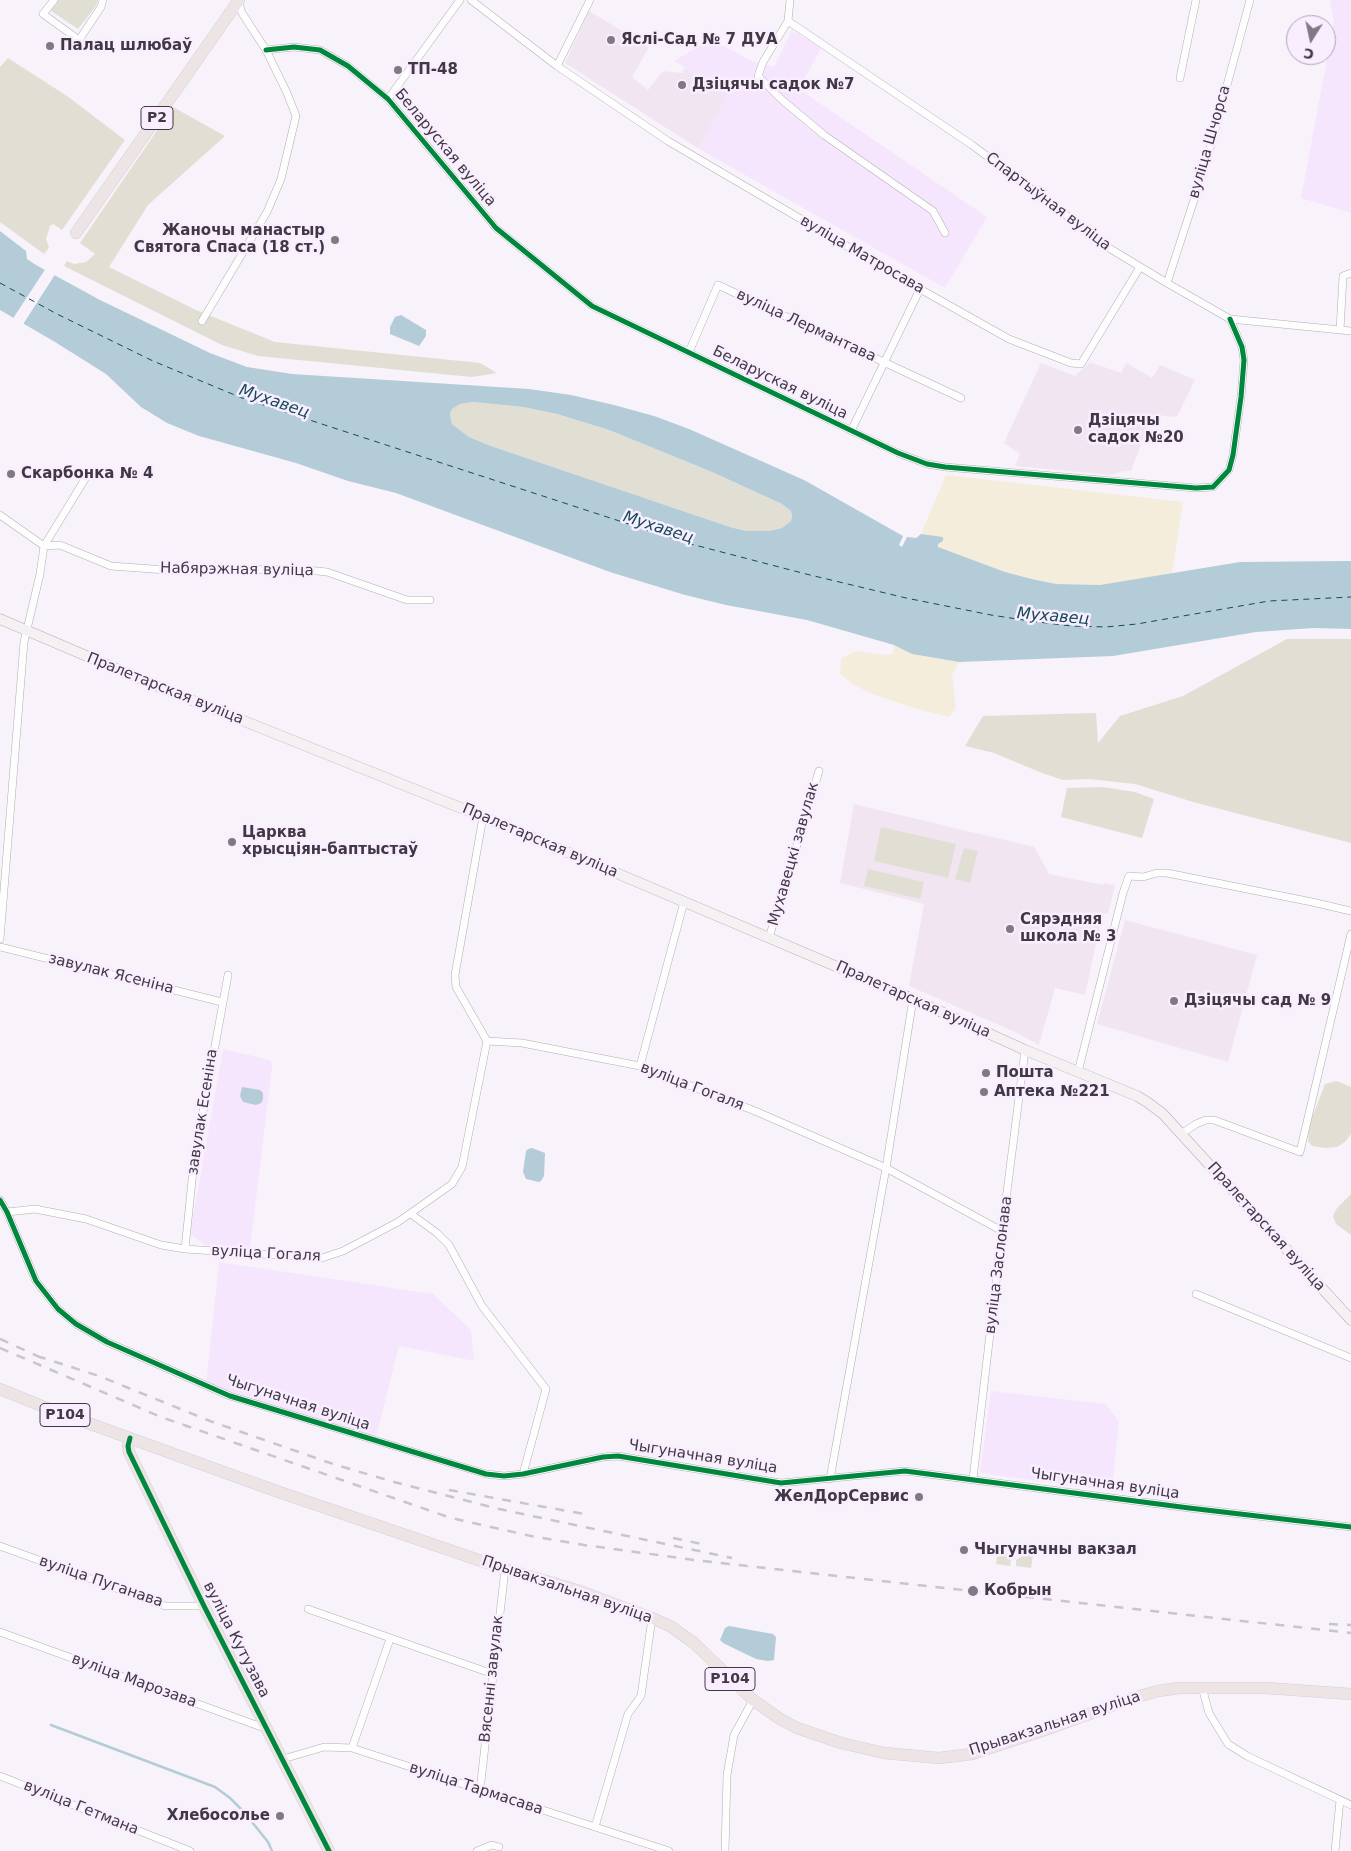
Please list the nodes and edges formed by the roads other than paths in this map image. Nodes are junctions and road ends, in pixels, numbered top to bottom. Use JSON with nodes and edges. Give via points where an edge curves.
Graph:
{"nodes":[{"id":1,"x":54,"y":0,"type":"edge"},
{"id":2,"x":103,"y":0,"type":"edge"},
{"id":3,"x":238,"y":0,"type":"edge"},
{"id":4,"x":460,"y":0,"type":"edge"},
{"id":5,"x":471,"y":0,"type":"edge"},
{"id":6,"x":590,"y":0,"type":"edge"},
{"id":7,"x":790,"y":0,"type":"edge"},
{"id":8,"x":1196,"y":0,"type":"edge"},
{"id":9,"x":1250,"y":0,"type":"edge"},
{"id":10,"x":788,"y":21,"type":"junction"},
{"id":11,"x":266,"y":50,"type":"junction"},
{"id":12,"x":557,"y":66,"type":"junction"},
{"id":13,"x":1180,"y":78,"type":"dead end"},
{"id":14,"x":388,"y":99,"type":"junction"},
{"id":15,"x":76,"y":233,"type":"dead end"},
{"id":16,"x":945,"y":233,"type":"dead end"},
{"id":17,"x":1140,"y":267,"type":"junction"},
{"id":18,"x":1351,"y":273,"type":"edge"},
{"id":19,"x":1167,"y":283,"type":"junction"},
{"id":20,"x":920,"y":289,"type":"junction"},
{"id":21,"x":1230,"y":319,"type":"junction"},
{"id":22,"x":202,"y":321,"type":"dead end"},
{"id":23,"x":1340,"y":330,"type":"junction"},
{"id":24,"x":1351,"y":331,"type":"edge"},
{"id":25,"x":689,"y":352,"type":"junction"},
{"id":26,"x":884,"y":361,"type":"junction"},
{"id":27,"x":962,"y":398,"type":"dead end"},
{"id":28,"x":851,"y":431,"type":"junction"},
{"id":29,"x":85,"y":479,"type":"dead end"},
{"id":30,"x":0,"y":515,"type":"edge"},
{"id":31,"x":44,"y":546,"type":"junction"},
{"id":32,"x":430,"y":600,"type":"dead end"},
{"id":33,"x":0,"y":619,"type":"edge"},
{"id":34,"x":26,"y":631,"type":"junction"},
{"id":35,"x":819,"y":771,"type":"dead end"},
{"id":36,"x":483,"y":817,"type":"junction"},
{"id":37,"x":684,"y":902,"type":"junction"},
{"id":38,"x":1351,"y":912,"type":"edge"},
{"id":39,"x":1351,"y":934,"type":"edge"},
{"id":40,"x":769,"y":938,"type":"junction"},
{"id":41,"x":0,"y":939,"type":"edge"},
{"id":42,"x":0,"y":947,"type":"edge"},
{"id":43,"x":228,"y":974,"type":"dead end"},
{"id":44,"x":913,"y":998,"type":"junction"},
{"id":45,"x":222,"y":1002,"type":"junction"},
{"id":46,"x":487,"y":1041,"type":"junction"},
{"id":47,"x":1025,"y":1050,"type":"junction"},
{"id":48,"x":640,"y":1066,"type":"junction"},
{"id":49,"x":1078,"y":1072,"type":"junction"},
{"id":50,"x":1181,"y":1134,"type":"junction"},
{"id":51,"x":886,"y":1168,"type":"junction"},
{"id":52,"x":0,"y":1200,"type":"edge"},
{"id":53,"x":7,"y":1212,"type":"junction"},
{"id":54,"x":411,"y":1214,"type":"junction"},
{"id":55,"x":1002,"y":1231,"type":"junction"},
{"id":56,"x":184,"y":1249,"type":"junction"},
{"id":57,"x":1196,"y":1294,"type":"dead end"},
{"id":58,"x":1351,"y":1320,"type":"edge"},
{"id":59,"x":1351,"y":1358,"type":"edge"},
{"id":60,"x":0,"y":1389,"type":"edge"},
{"id":61,"x":130,"y":1438,"type":"junction"},
{"id":62,"x":523,"y":1474,"type":"junction"},
{"id":63,"x":830,"y":1479,"type":"junction"},
{"id":64,"x":974,"y":1479,"type":"junction"},
{"id":65,"x":1351,"y":1527,"type":"edge"},
{"id":66,"x":0,"y":1546,"type":"edge"},
{"id":67,"x":505,"y":1569,"type":"junction"},
{"id":68,"x":204,"y":1606,"type":"junction"},
{"id":69,"x":308,"y":1609,"type":"dead end"},
{"id":70,"x":652,"y":1618,"type":"junction"},
{"id":71,"x":0,"y":1632,"type":"edge"},
{"id":72,"x":390,"y":1639,"type":"junction"},
{"id":73,"x":493,"y":1674,"type":"junction"},
{"id":74,"x":1202,"y":1687,"type":"junction"},
{"id":75,"x":1351,"y":1694,"type":"edge"},
{"id":76,"x":753,"y":1700,"type":"junction"},
{"id":77,"x":268,"y":1729,"type":"junction"},
{"id":78,"x":352,"y":1748,"type":"junction"},
{"id":79,"x":283,"y":1759,"type":"junction"},
{"id":80,"x":0,"y":1776,"type":"edge"},
{"id":81,"x":480,"y":1790,"type":"junction"},
{"id":82,"x":1340,"y":1800,"type":"junction"},
{"id":83,"x":1351,"y":1805,"type":"edge"},
{"id":84,"x":595,"y":1827,"type":"junction"},
{"id":85,"x":499,"y":1847,"type":"dead end"},
{"id":86,"x":190,"y":1851,"type":"edge"},
{"id":87,"x":329,"y":1851,"type":"edge"},
{"id":88,"x":477,"y":1851,"type":"edge"},
{"id":89,"x":669,"y":1851,"type":"edge"},
{"id":90,"x":726,"y":1851,"type":"edge"},
{"id":91,"x":1335,"y":1851,"type":"edge"}],
"edges":[{"from":1,"to":2,"type":"street","via":[[43,14],[79,40]]},
{"from":3,"to":11,"type":"street","via":[[242,13]]},
{"from":3,"to":15,"type":"main road","number":"Р2"},
{"from":4,"to":14,"type":"street"},
{"from":5,"to":12,"type":"street","name":"вуліца Матросава"},
{"from":6,"to":12,"type":"street"},
{"from":7,"to":10,"type":"street"},
{"from":8,"to":13,"type":"street"},
{"from":9,"to":19,"type":"street","name":"вуліца Шчорса","via":[[1206,163]]},
{"from":10,"to":16,"type":"street","via":[[758,76],[824,135],[933,211]]},
{"from":10,"to":17,"type":"street","name":"Спартыўная вуліца","via":[[972,145],[1104,245]]},
{"from":11,"to":14,"type":"street","name":"Беларуская вуліца","via":[[294,47],[320,50],[348,66]]},
{"from":11,"to":22,"type":"street","via":[[296,116],[281,180],[267,212]]},
{"from":12,"to":20,"type":"street","name":"вуліца Матросава","via":[[668,141]]},
{"from":14,"to":25,"type":"street","name":"Беларуская вуліца","via":[[496,228],[592,306]]},
{"from":17,"to":19,"type":"street","name":"Спартыўная вуліца"},
{"from":17,"to":20,"type":"street","name":"вуліца Матросава","via":[[1081,364],[1009,339]]},
{"from":18,"to":23,"type":"street","via":[[1343,276]]},
{"from":19,"to":21,"type":"street","name":"Спартыўная вуліца"},
{"from":20,"to":26,"type":"street"},
{"from":21,"to":23,"type":"street","name":"Спартыўная вуліца"},
{"from":21,"to":28,"type":"street","name":"Беларуская вуліца","via":[[1244,360],[1241,397],[1229,470],[1213,487],[945,467],[898,453]]},
{"from":23,"to":24,"type":"street","name":"Спартыўная вуліца"},
{"from":25,"to":26,"type":"street","name":"вуліца Лермантава","via":[[718,285]]},
{"from":25,"to":28,"type":"street","name":"Беларуская вуліца"},
{"from":26,"to":27,"type":"street","name":"вуліца Лермантава"},
{"from":26,"to":28,"type":"street"},
{"from":29,"to":31,"type":"street"},
{"from":30,"to":31,"type":"street"},
{"from":31,"to":32,"type":"street","name":"Набярэжная вуліца","via":[[60,545],[111,566],[180,571],[297,569],[327,572],[406,600]]},
{"from":31,"to":34,"type":"street"},
{"from":33,"to":34,"type":"main road","name":"Пралетарская вуліца"},
{"from":34,"to":36,"type":"main road","name":"Пралетарская вуліца"},
{"from":34,"to":41,"type":"street"},
{"from":35,"to":40,"type":"street","name":"Мухавецкі завулак"},
{"from":36,"to":37,"type":"main road","name":"Пралетарская вуліца"},
{"from":36,"to":46,"type":"street","via":[[455,975],[456,987]]},
{"from":37,"to":40,"type":"main road","name":"Пралетарская вуліца"},
{"from":37,"to":48,"type":"street"},
{"from":38,"to":49,"type":"street","via":[[1166,873],[1129,876]]},
{"from":39,"to":50,"type":"street","via":[[1300,1152],[1214,1120],[1206,1120]]},
{"from":40,"to":44,"type":"main road","name":"Пралетарская вуліца"},
{"from":42,"to":45,"type":"street","name":"завулак Ясеніна"},
{"from":43,"to":45,"type":"street","name":"завулак Есеніна"},
{"from":44,"to":47,"type":"main road","name":"Пралетарская вуліца"},
{"from":44,"to":51,"type":"street"},
{"from":45,"to":56,"type":"street","name":"завулак Есеніна","via":[[194,1161]]},
{"from":46,"to":48,"type":"street","name":"вуліца Гогаля","via":[[522,1044]]},
{"from":46,"to":54,"type":"street","name":"вуліца Гогаля","via":[[462,1167],[452,1184]]},
{"from":47,"to":49,"type":"main road","name":"Пралетарская вуліца"},
{"from":47,"to":55,"type":"street","name":"вуліца Заслонава"},
{"from":48,"to":51,"type":"street","name":"вуліца Гогаля"},
{"from":49,"to":50,"type":"main road","name":"Пралетарская вуліца","via":[[1147,1102]]},
{"from":50,"to":58,"type":"main road","name":"Пралетарская вуліца"},
{"from":51,"to":55,"type":"street","name":"вуліца Гогаля"},
{"from":51,"to":63,"type":"street"},
{"from":52,"to":53,"type":"street","name":"Чыгуначная вуліца"},
{"from":53,"to":56,"type":"street","name":"вуліца Гогаля","via":[[35,1209],[86,1219]]},
{"from":53,"to":62,"type":"street","name":"Чыгуначная вуліца","via":[[36,1281],[58,1309],[107,1342],[230,1396],[486,1474]]},
{"from":54,"to":56,"type":"street","name":"вуліца Гогаля","via":[[343,1251],[322,1258]]},
{"from":54,"to":62,"type":"street","via":[[448,1245],[482,1306],[546,1389]]},
{"from":55,"to":64,"type":"street","name":"вуліца Заслонава"},
{"from":57,"to":59,"type":"street"},
{"from":60,"to":61,"type":"main road","name":"Прывакзальная вуліца","number":"Р104"},
{"from":61,"to":67,"type":"main road","name":"Прывакзальная вуліца","number":"Р104"},
{"from":61,"to":68,"type":"main road","name":"вуліца Кутузава","via":[[129,1452]]},
{"from":62,"to":63,"type":"street","name":"Чыгуначная вуліца","via":[[618,1456],[781,1483]]},
{"from":63,"to":64,"type":"street","name":"Чыгуначная вуліца","via":[[905,1471]]},
{"from":64,"to":65,"type":"street","name":"Чыгуначная вуліца"},
{"from":66,"to":68,"type":"street","name":"вуліца Пуганава","via":[[165,1606]]},
{"from":67,"to":70,"type":"main road","name":"Прывакзальная вуліца","number":"Р104","via":[[580,1591]]},
{"from":67,"to":73,"type":"street","name":"Вясенні завулак"},
{"from":68,"to":77,"type":"main road","name":"вуліца Кутузава"},
{"from":69,"to":72,"type":"street"},
{"from":70,"to":76,"type":"main road","name":"Прывакзальная вуліца","number":"Р104","via":[[694,1643]]},
{"from":70,"to":84,"type":"street","via":[[640,1696],[628,1714]]},
{"from":71,"to":77,"type":"street","name":"вуліца Марозава"},
{"from":72,"to":73,"type":"street"},
{"from":72,"to":78,"type":"street"},
{"from":73,"to":81,"type":"street","name":"Вясенні завулак"},
{"from":74,"to":75,"type":"main road","name":"Прывакзальная вуліца","number":"Р104"},
{"from":74,"to":76,"type":"main road","name":"Прывакзальная вуліца","number":"Р104","via":[[1148,1693],[972,1754],[939,1758],[884,1753],[841,1743],[797,1728]]},
{"from":74,"to":82,"type":"street","via":[[1209,1713],[1228,1744]]},
{"from":76,"to":90,"type":"street","via":[[734,1735],[728,1767]]},
{"from":77,"to":79,"type":"main road","name":"вуліца Кутузава"},
{"from":78,"to":79,"type":"street","name":"вуліца Тармасава","via":[[324,1747]]},
{"from":78,"to":81,"type":"street","name":"вуліца Тармасава"},
{"from":79,"to":87,"type":"main road","name":"вуліца Кутузава"},
{"from":80,"to":86,"type":"street","name":"вуліца Гетмана"},
{"from":81,"to":84,"type":"street","name":"вуліца Тармасава"},
{"from":82,"to":83,"type":"street"},
{"from":82,"to":91,"type":"street"},
{"from":84,"to":89,"type":"street","name":"вуліца Тармасава"},
{"from":85,"to":88,"type":"street","via":[[492,1845]]}]}
